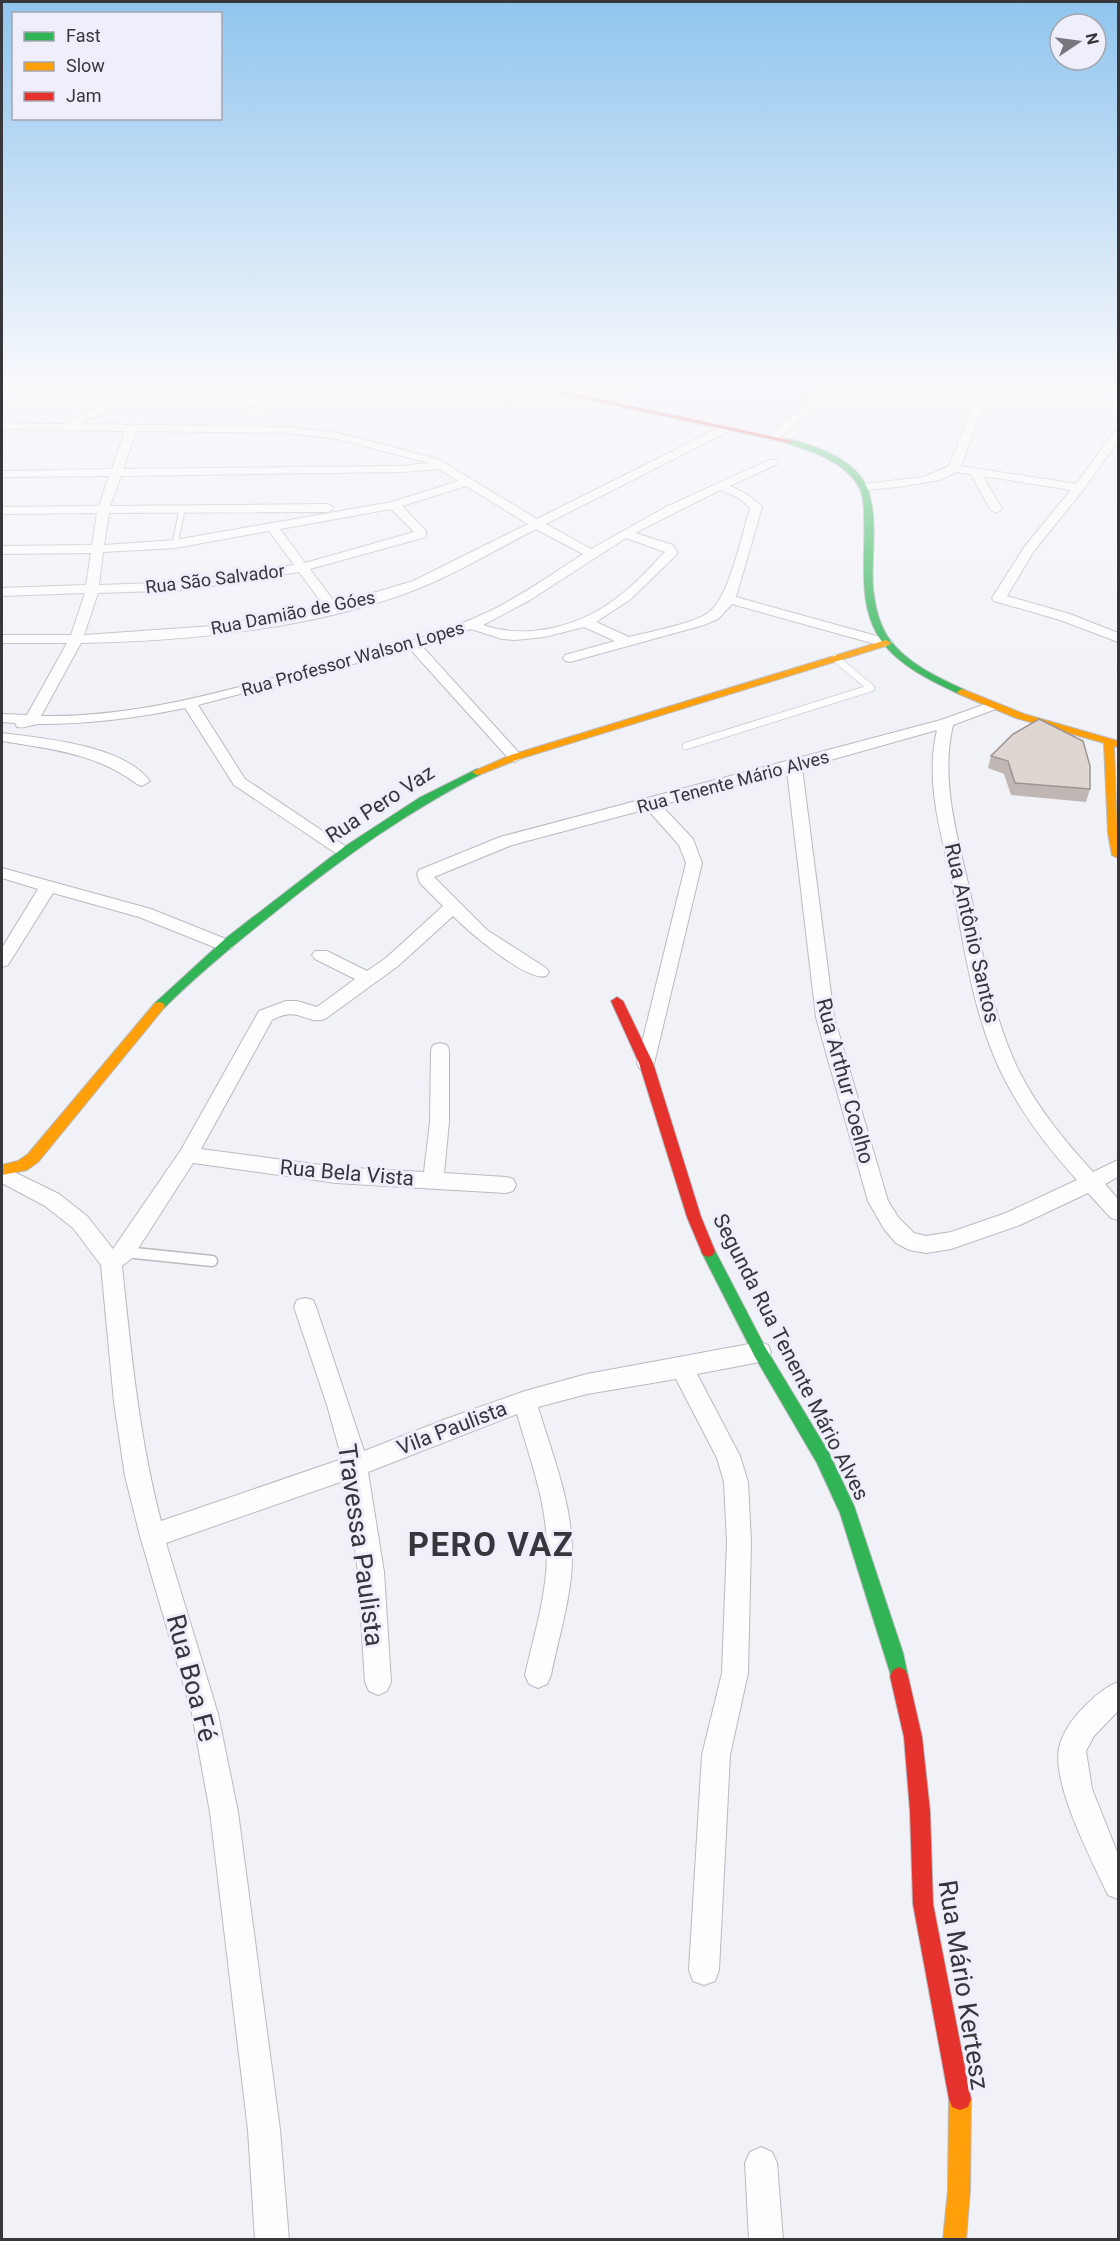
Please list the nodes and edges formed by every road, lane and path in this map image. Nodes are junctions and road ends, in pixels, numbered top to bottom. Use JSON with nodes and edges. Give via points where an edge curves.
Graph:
{"nodes":[{"id":1,"x":109,"y":493,"type":"edge"},
{"id":2,"x":436,"y":493,"type":"edge"},
{"id":3,"x":486,"y":493,"type":"edge"},
{"id":4,"x":599,"y":493,"type":"edge"},
{"id":5,"x":707,"y":493,"type":"edge"},
{"id":6,"x":735,"y":493,"type":"edge"},
{"id":7,"x":864,"y":493,"type":"edge"},
{"id":8,"x":987,"y":493,"type":"edge"},
{"id":9,"x":1075,"y":493,"type":"edge"},
{"id":10,"x":394,"y":506,"type":"junction"},
{"id":11,"x":296,"y":508,"type":"junction"},
{"id":12,"x":372,"y":508,"type":"junction"},
{"id":13,"x":996,"y":509,"type":"dead end"},
{"id":14,"x":2,"y":510,"type":"edge"},
{"id":15,"x":103,"y":510,"type":"junction"},
{"id":16,"x":182,"y":510,"type":"junction"},
{"id":17,"x":302,"y":522,"type":"junction"},
{"id":18,"x":536,"y":524,"type":"junction"},
{"id":19,"x":272,"y":527,"type":"junction"},
{"id":20,"x":625,"y":534,"type":"junction"},
{"id":21,"x":176,"y":544,"type":"junction"},
{"id":22,"x":99,"y":549,"type":"junction"},
{"id":23,"x":2,"y":550,"type":"edge"},
{"id":24,"x":592,"y":554,"type":"junction"},
{"id":25,"x":303,"y":567,"type":"junction"},
{"id":26,"x":92,"y":591,"type":"junction"},
{"id":27,"x":2,"y":592,"type":"edge"},
{"id":28,"x":729,"y":599,"type":"junction"},
{"id":29,"x":333,"y":609,"type":"junction"},
{"id":30,"x":585,"y":622,"type":"junction"},
{"id":31,"x":471,"y":625,"type":"junction"},
{"id":32,"x":1119,"y":638,"type":"edge"},
{"id":33,"x":2,"y":639,"type":"edge"},
{"id":34,"x":76,"y":640,"type":"junction"},
{"id":35,"x":628,"y":642,"type":"junction"},
{"id":36,"x":885,"y":643,"type":"junction"},
{"id":37,"x":413,"y":644,"type":"junction"},
{"id":38,"x":570,"y":658,"type":"dead end"},
{"id":39,"x":835,"y":658,"type":"junction"},
{"id":40,"x":189,"y":703,"type":"junction"},
{"id":41,"x":992,"y":706,"type":"junction"},
{"id":42,"x":2,"y":718,"type":"edge"},
{"id":43,"x":31,"y":721,"type":"junction"},
{"id":44,"x":946,"y":723,"type":"junction"},
{"id":45,"x":2,"y":731,"type":"edge"},
{"id":46,"x":2,"y":737,"type":"edge"},
{"id":47,"x":1114,"y":743,"type":"edge"},
{"id":48,"x":686,"y":747,"type":"dead end"},
{"id":49,"x":515,"y":757,"type":"junction"},
{"id":50,"x":794,"y":765,"type":"junction"},
{"id":51,"x":142,"y":781,"type":"dead end"},
{"id":52,"x":651,"y":804,"type":"junction"},
{"id":53,"x":343,"y":850,"type":"junction"},
{"id":54,"x":1119,"y":855,"type":"edge"},
{"id":55,"x":2,"y":873,"type":"edge"},
{"id":56,"x":49,"y":885,"type":"junction"},
{"id":57,"x":453,"y":907,"type":"junction"},
{"id":58,"x":225,"y":945,"type":"junction"},
{"id":59,"x":321,"y":955,"type":"dead end"},
{"id":60,"x":2,"y":961,"type":"edge"},
{"id":61,"x":540,"y":972,"type":"dead end"},
{"id":62,"x":369,"y":979,"type":"junction"},
{"id":63,"x":617,"y":1001,"type":"dead end"},
{"id":64,"x":440,"y":1050,"type":"dead end"},
{"id":65,"x":646,"y":1063,"type":"junction"},
{"id":66,"x":188,"y":1155,"type":"junction"},
{"id":67,"x":1119,"y":1168,"type":"edge"},
{"id":68,"x":2,"y":1172,"type":"edge"},
{"id":69,"x":433,"y":1180,"type":"junction"},
{"id":70,"x":1092,"y":1183,"type":"junction"},
{"id":71,"x":506,"y":1185,"type":"dead end"},
{"id":72,"x":1119,"y":1212,"type":"edge"},
{"id":73,"x":118,"y":1257,"type":"junction"},
{"id":74,"x":212,"y":1261,"type":"dead end"},
{"id":75,"x":305,"y":1307,"type":"dead end"},
{"id":76,"x":760,"y":1352,"type":"junction"},
{"id":77,"x":682,"y":1368,"type":"junction"},
{"id":78,"x":525,"y":1401,"type":"junction"},
{"id":79,"x":355,"y":1466,"type":"junction"},
{"id":80,"x":152,"y":1536,"type":"junction"},
{"id":81,"x":538,"y":1675,"type":"dead end"},
{"id":82,"x":378,"y":1682,"type":"dead end"},
{"id":83,"x":1119,"y":1695,"type":"edge"},
{"id":84,"x":912,"y":1737,"type":"joint"},
{"id":85,"x":1119,"y":1885,"type":"edge"},
{"id":86,"x":704,"y":1970,"type":"dead end"},
{"id":87,"x":761,"y":2163,"type":"dead end"},
{"id":88,"x":272,"y":2240,"type":"edge"},
{"id":89,"x":766,"y":2240,"type":"edge"},
{"id":90,"x":954,"y":2240,"type":"edge"}],
"edges":[{"from":1,"to":15,"type":"street"},
{"from":2,"to":10,"type":"street"},
{"from":3,"to":18,"type":"street"},
{"from":4,"to":18,"type":"street","name":"Rua Damião de Góes"},
{"from":5,"to":20,"type":"street","name":"Rua Professor Walson Lopes"},
{"from":6,"to":28,"type":"street","via":[[756,507]]},
{"from":7,"to":36,"type":"main road","via":[[871,608]]},
{"from":8,"to":13,"type":"street"},
{"from":9,"to":32,"type":"street","via":[[1029,549],[999,598]]},
{"from":10,"to":12,"type":"street"},
{"from":10,"to":25,"type":"street","name":"Rua São Salvador","via":[[422,533],[420,536]]},
{"from":11,"to":12,"type":"street"},
{"from":11,"to":16,"type":"street"},
{"from":11,"to":17,"type":"street"},
{"from":12,"to":17,"type":"street"},
{"from":14,"to":15,"type":"street"},
{"from":15,"to":16,"type":"street"},
{"from":15,"to":22,"type":"street"},
{"from":16,"to":21,"type":"lane"},
{"from":17,"to":19,"type":"street"},
{"from":18,"to":24,"type":"street"},
{"from":18,"to":29,"type":"street","name":"Rua Damião de Góes","via":[[418,584]]},
{"from":19,"to":21,"type":"street"},
{"from":19,"to":25,"type":"street"},
{"from":20,"to":24,"type":"street","name":"Rua Professor Walson Lopes"},
{"from":20,"to":30,"type":"street","via":[[672,552],[625,598]]},
{"from":21,"to":22,"type":"street"},
{"from":22,"to":23,"type":"street"},
{"from":22,"to":26,"type":"street"},
{"from":24,"to":31,"type":"street","name":"Rua Professor Walson Lopes"},
{"from":25,"to":26,"type":"street","name":"Rua São Salvador","via":[[187,586]]},
{"from":25,"to":29,"type":"street"},
{"from":26,"to":27,"type":"street","name":"Rua São Salvador"},
{"from":26,"to":34,"type":"street"},
{"from":28,"to":35,"type":"street","via":[[713,616],[699,622]]},
{"from":28,"to":36,"type":"street"},
{"from":29,"to":34,"type":"street","name":"Rua Damião de Góes","via":[[196,631]]},
{"from":30,"to":31,"type":"street","via":[[519,635]]},
{"from":30,"to":35,"type":"street"},
{"from":31,"to":37,"type":"street","name":"Rua Professor Walson Lopes"},
{"from":33,"to":34,"type":"street","name":"Rua Damião de Góes"},
{"from":34,"to":43,"type":"street"},
{"from":35,"to":38,"type":"street"},
{"from":36,"to":39,"type":"main road","name":"Rua Pero Vaz"},
{"from":36,"to":41,"type":"main road","via":[[934,677]]},
{"from":37,"to":40,"type":"street","name":"Rua Professor Walson Lopes"},
{"from":37,"to":49,"type":"street"},
{"from":39,"to":48,"type":"lane","via":[[871,688]]},
{"from":39,"to":49,"type":"main road","name":"Rua Pero Vaz"},
{"from":40,"to":43,"type":"street","name":"Rua Professor Walson Lopes","via":[[128,714]]},
{"from":40,"to":53,"type":"street","via":[[238,782]]},
{"from":41,"to":44,"type":"street","name":"Rua Tenente Mário Alves"},
{"from":41,"to":47,"type":"main road","via":[[1073,735]]},
{"from":42,"to":43,"type":"street","name":"Rua Professor Walson Lopes"},
{"from":43,"to":45,"type":"street"},
{"from":44,"to":50,"type":"street","name":"Rua Tenente Mário Alves"},
{"from":44,"to":70,"type":"street","name":"Rua Antônio Santos","via":[[938,756],[939,775],[982,993],[1003,1058],[1024,1098]]},
{"from":46,"to":51,"type":"street","via":[[99,756]]},
{"from":47,"to":54,"type":"main road","via":[[1114,833]]},
{"from":49,"to":53,"type":"main road","name":"Rua Pero Vaz","via":[[436,791]]},
{"from":50,"to":52,"type":"street","name":"Rua Tenente Mário Alves"},
{"from":50,"to":70,"type":"street","name":"Rua Arthur Coelho","via":[[825,1017],[878,1201],[892,1227],[910,1242],[948,1242],[1017,1217]]},
{"from":52,"to":57,"type":"street","name":"Rua Tenente Mário Alves","via":[[531,834],[425,874]]},
{"from":52,"to":65,"type":"street","via":[[687,843],[694,863]]},
{"from":53,"to":58,"type":"main road","name":"Rua Pero Vaz"},
{"from":55,"to":56,"type":"street"},
{"from":56,"to":58,"type":"street","via":[[145,913]]},
{"from":56,"to":60,"type":"street"},
{"from":57,"to":61,"type":"street","via":[[481,934]]},
{"from":57,"to":62,"type":"street"},
{"from":58,"to":68,"type":"main road","name":"Rua Pero Vaz","via":[[140,1027],[33,1158]]},
{"from":59,"to":62,"type":"street"},
{"from":62,"to":66,"type":"street","via":[[319,1014],[286,1005],[265,1016]]},
{"from":63,"to":65,"type":"main road","name":"Segunda Rua Tenente Mário Alves"},
{"from":64,"to":69,"type":"street","via":[[439,1133]]},
{"from":65,"to":76,"type":"main road","name":"Segunda Rua Tenente Mário Alves","via":[[694,1217]]},
{"from":66,"to":69,"type":"street","name":"Rua Bela Vista","via":[[336,1175]]},
{"from":66,"to":73,"type":"street"},
{"from":67,"to":70,"type":"street"},
{"from":68,"to":73,"type":"street","via":[[52,1200]]},
{"from":69,"to":71,"type":"street","name":"Rua Bela Vista"},
{"from":70,"to":72,"type":"street","name":"Rua Antônio Santos"},
{"from":73,"to":74,"type":"lane"},
{"from":73,"to":80,"type":"street","name":"Rua Boa Fé","via":[[125,1402]]},
{"from":75,"to":79,"type":"street","name":"Travessa Paulista"},
{"from":76,"to":77,"type":"street","name":"Vila Paulista"},
{"from":76,"to":84,"type":"main road","name":"Segunda Rua Tenente Mário Alves","via":[[823,1458],[848,1512],[894,1653]]},
{"from":77,"to":78,"type":"street","name":"Vila Paulista","via":[[587,1384]]},
{"from":77,"to":86,"type":"street","via":[[728,1456],[736,1482],[739,1542],[735,1672],[716,1755]]},
{"from":78,"to":79,"type":"street","name":"Vila Paulista"},
{"from":78,"to":81,"type":"street","via":[[558,1528],[559,1569]]},
{"from":79,"to":80,"type":"street","name":"Vila Paulista"},
{"from":79,"to":82,"type":"street","name":"Travessa Paulista","via":[[376,1620]]},
{"from":80,"to":88,"type":"street","name":"Rua Boa Fé","via":[[205,1714],[224,1812],[264,2130]]},
{"from":83,"to":85,"type":"street","via":[[1075,1738],[1072,1761],[1080,1798]]},
{"from":84,"to":90,"type":"main road","name":"Rua Mário Kertesz","via":[[920,1811],[923,1904],[960,2098]]},
{"from":87,"to":89,"type":"street"}]}
